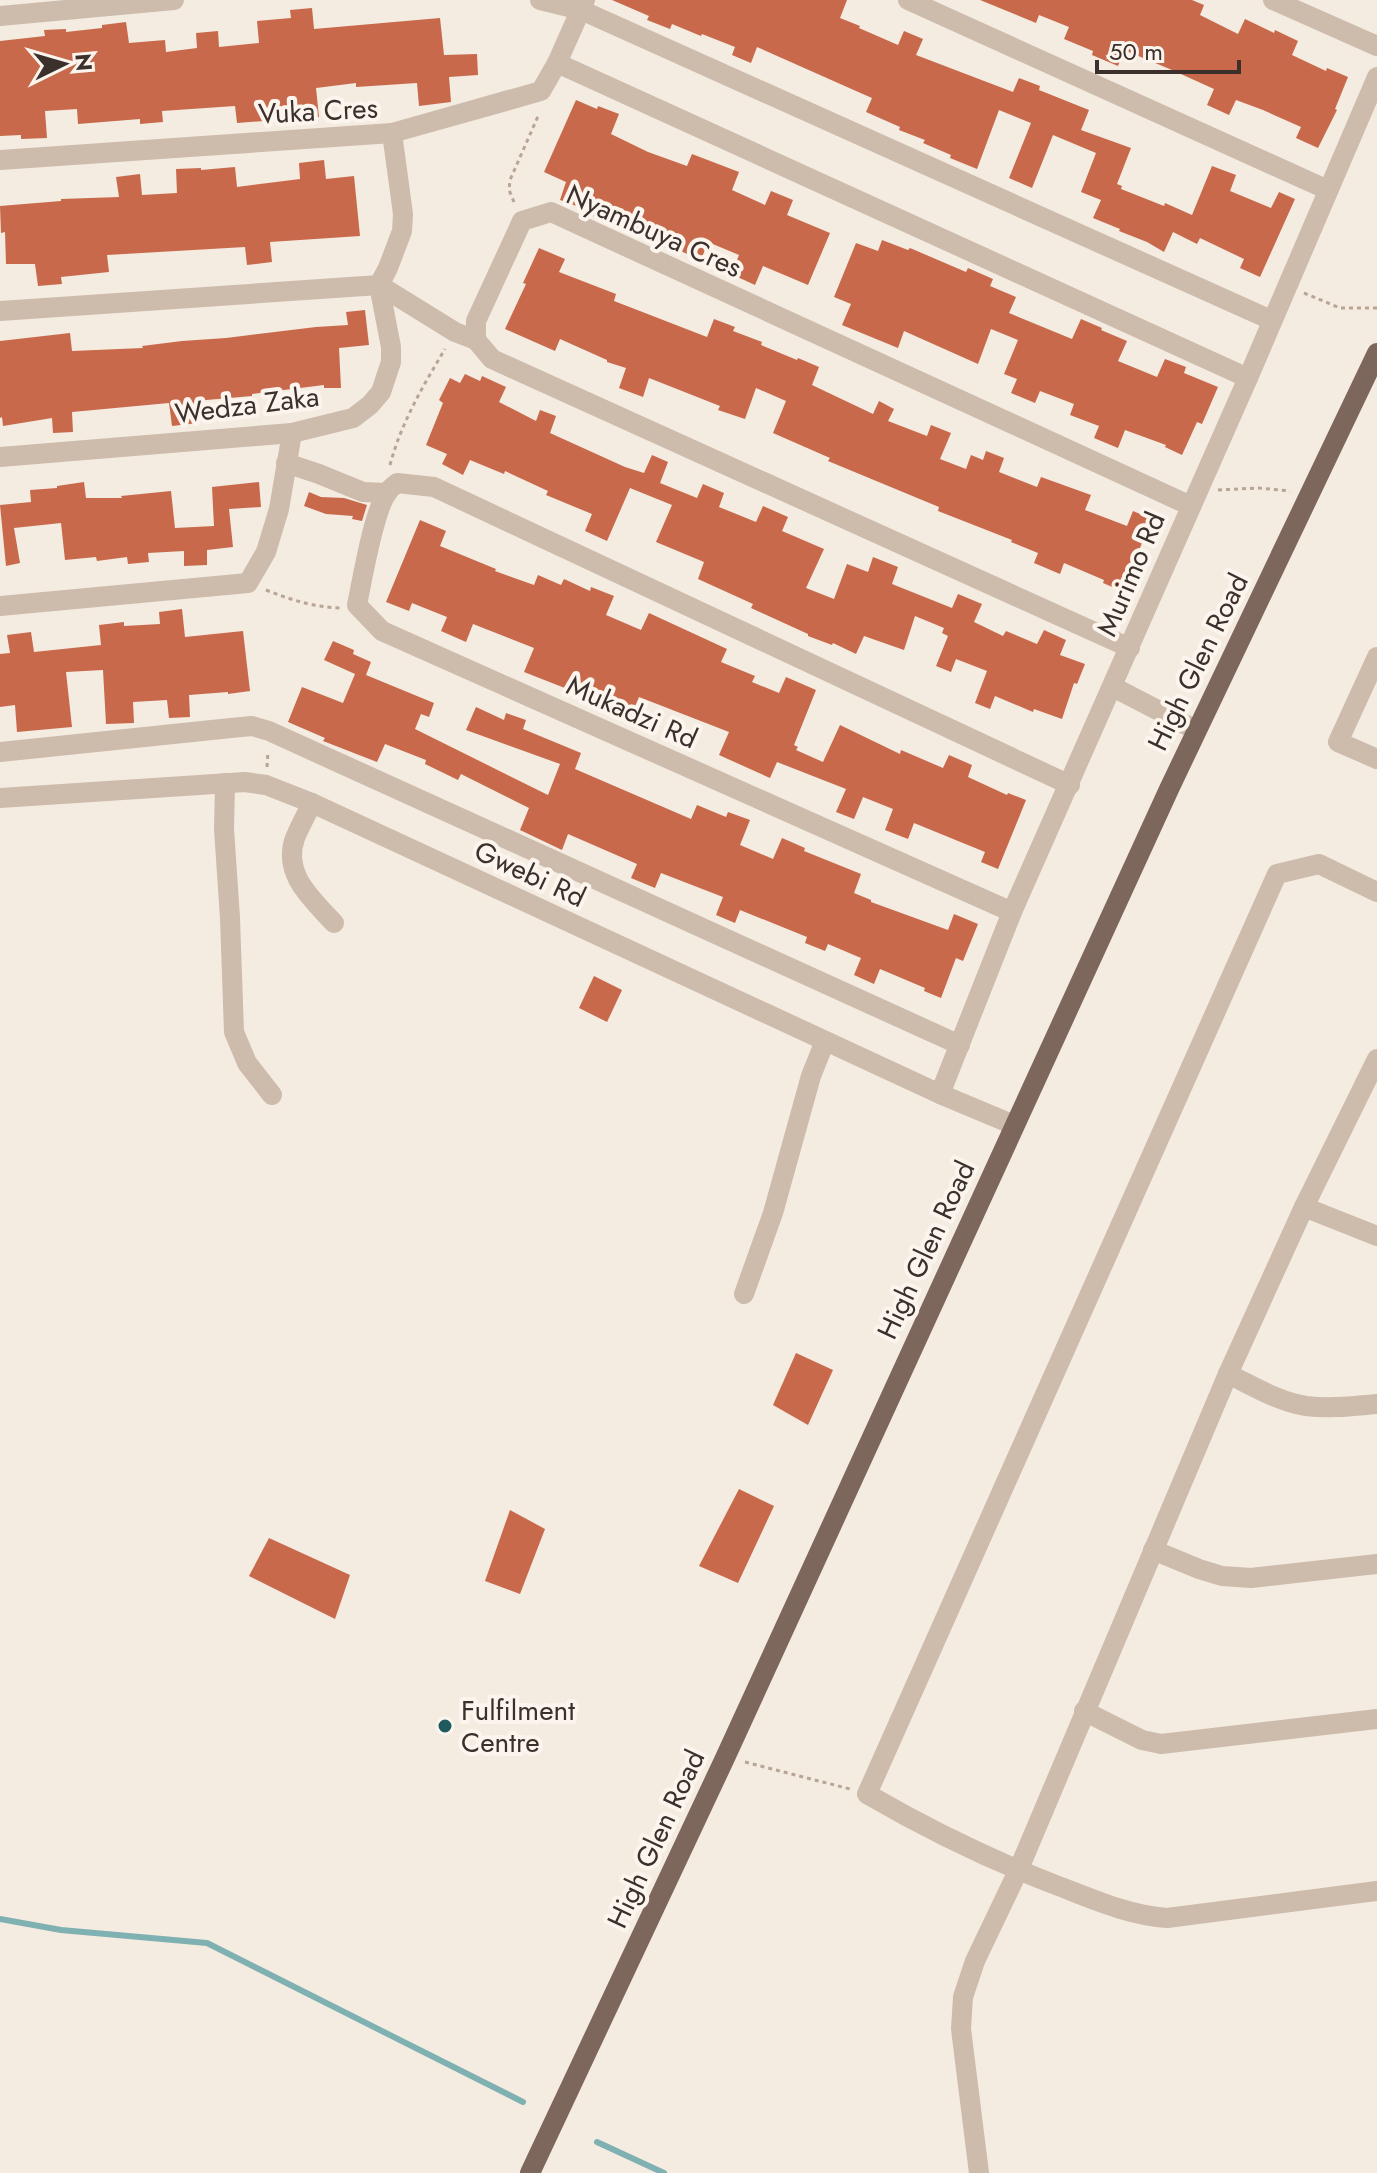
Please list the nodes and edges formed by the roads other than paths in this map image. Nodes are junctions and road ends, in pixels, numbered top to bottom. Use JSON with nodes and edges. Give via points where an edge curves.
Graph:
{"nodes":[{"id":1,"x":174,"y":0,"type":"edge"},
{"id":2,"x":540,"y":0,"type":"edge"},
{"id":3,"x":908,"y":0,"type":"edge"},
{"id":4,"x":1273,"y":0,"type":"edge"},
{"id":5,"x":583,"y":5,"type":"edge"},
{"id":6,"x":0,"y":16,"type":"edge"},
{"id":7,"x":1377,"y":46,"type":"edge"},
{"id":8,"x":557,"y":63,"type":"junction"},
{"id":9,"x":1377,"y":77,"type":"edge"},
{"id":10,"x":392,"y":133,"type":"junction"},
{"id":11,"x":0,"y":160,"type":"edge"},
{"id":12,"x":1328,"y":190,"type":"junction"},
{"id":13,"x":379,"y":285,"type":"junction"},
{"id":14,"x":0,"y":311,"type":"edge"},
{"id":15,"x":1271,"y":320,"type":"junction"},
{"id":16,"x":476,"y":340,"type":"junction"},
{"id":17,"x":1377,"y":353,"type":"edge"},
{"id":18,"x":1248,"y":378,"type":"junction"},
{"id":19,"x":292,"y":433,"type":"junction"},
{"id":20,"x":0,"y":457,"type":"edge"},
{"id":21,"x":286,"y":463,"type":"junction"},
{"id":22,"x":392,"y":488,"type":"junction"},
{"id":23,"x":1194,"y":498,"type":"junction"},
{"id":24,"x":0,"y":606,"type":"edge"},
{"id":25,"x":1130,"y":648,"type":"junction"},
{"id":26,"x":1376,"y":659,"type":"edge"},
{"id":27,"x":1113,"y":687,"type":"junction"},
{"id":28,"x":1196,"y":730,"type":"junction"},
{"id":29,"x":0,"y":752,"type":"edge"},
{"id":30,"x":1377,"y":759,"type":"edge"},
{"id":31,"x":225,"y":783,"type":"junction"},
{"id":32,"x":1070,"y":785,"type":"junction"},
{"id":33,"x":0,"y":798,"type":"edge"},
{"id":34,"x":312,"y":803,"type":"junction"},
{"id":35,"x":1377,"y":892,"type":"edge"},
{"id":36,"x":1012,"y":912,"type":"junction"},
{"id":37,"x":334,"y":923,"type":"dead end"},
{"id":38,"x":825,"y":1041,"type":"junction"},
{"id":39,"x":960,"y":1045,"type":"junction"},
{"id":40,"x":1377,"y":1059,"type":"edge"},
{"id":41,"x":940,"y":1094,"type":"junction"},
{"id":42,"x":272,"y":1095,"type":"dead end"},
{"id":43,"x":1014,"y":1125,"type":"junction"},
{"id":44,"x":1304,"y":1207,"type":"junction"},
{"id":45,"x":1377,"y":1236,"type":"edge"},
{"id":46,"x":744,"y":1294,"type":"dead end"},
{"id":47,"x":1228,"y":1374,"type":"junction"},
{"id":48,"x":1377,"y":1404,"type":"edge"},
{"id":49,"x":1153,"y":1550,"type":"junction"},
{"id":50,"x":1377,"y":1564,"type":"edge"},
{"id":51,"x":1084,"y":1711,"type":"junction"},
{"id":52,"x":1377,"y":1719,"type":"edge"},
{"id":53,"x":1018,"y":1871,"type":"junction"},
{"id":54,"x":1377,"y":1891,"type":"edge"},
{"id":55,"x":530,"y":2173,"type":"edge"},
{"id":56,"x":979,"y":2173,"type":"edge"}],
"edges":[{"from":1,"to":6,"type":"street"},
{"from":2,"to":5,"type":"street"},
{"from":3,"to":12,"type":"street"},
{"from":4,"to":7,"type":"street"},
{"from":5,"to":8,"type":"street"},
{"from":5,"to":15,"type":"street"},
{"from":8,"to":10,"type":"street","via":[[541,91]]},
{"from":8,"to":18,"type":"street"},
{"from":9,"to":12,"type":"street","name":"Murimo Rd"},
{"from":10,"to":11,"type":"street","name":"Vuka Cres"},
{"from":10,"to":13,"type":"street","name":"Vuka Cres","via":[[402,231]]},
{"from":12,"to":15,"type":"street","name":"Murimo Rd"},
{"from":13,"to":14,"type":"street"},
{"from":13,"to":16,"type":"street"},
{"from":13,"to":19,"type":"street","name":"Wedza Zaka","via":[[391,347],[381,392],[353,418]]},
{"from":15,"to":18,"type":"street","name":"Murimo Rd"},
{"from":16,"to":23,"type":"street","name":"Nyambuya Cres","via":[[476,321],[522,221],[551,212]]},
{"from":16,"to":25,"type":"street","via":[[492,359]]},
{"from":17,"to":28,"type":"main road","name":"High Glen Road"},
{"from":18,"to":23,"type":"street","name":"Murimo Rd"},
{"from":19,"to":20,"type":"street","name":"Wedza Zaka"},
{"from":19,"to":21,"type":"street"},
{"from":21,"to":22,"type":"street","via":[[363,492]]},
{"from":21,"to":24,"type":"street","via":[[266,552],[248,583]]},
{"from":22,"to":32,"type":"street","via":[[434,487]]},
{"from":22,"to":36,"type":"street","name":"Mukadzi Rd","via":[[379,512],[357,605],[382,631]]},
{"from":23,"to":25,"type":"street","name":"Murimo Rd"},
{"from":25,"to":27,"type":"street","name":"Murimo Rd"},
{"from":26,"to":30,"type":"street","via":[[1338,742]]},
{"from":27,"to":28,"type":"street"},
{"from":27,"to":32,"type":"street","name":"Murimo Rd"},
{"from":28,"to":43,"type":"main road","name":"High Glen Road"},
{"from":29,"to":39,"type":"street","via":[[252,726],[269,731]]},
{"from":31,"to":33,"type":"street","name":"Gwebi Rd"},
{"from":31,"to":34,"type":"street","name":"Gwebi Rd","via":[[266,785]]},
{"from":31,"to":42,"type":"street","via":[[234,1032],[247,1063]]},
{"from":32,"to":36,"type":"street","name":"Murimo Rd"},
{"from":34,"to":37,"type":"street","via":[[294,841],[293,865],[301,888]]},
{"from":34,"to":38,"type":"street","name":"Gwebi Rd"},
{"from":35,"to":53,"type":"street","via":[[1319,864],[1277,874],[867,1794]]},
{"from":36,"to":39,"type":"street","name":"Murimo Rd"},
{"from":38,"to":41,"type":"street","name":"Gwebi Rd"},
{"from":38,"to":46,"type":"street"},
{"from":39,"to":41,"type":"street","name":"Murimo Rd"},
{"from":40,"to":44,"type":"street"},
{"from":41,"to":43,"type":"street","name":"Gwebi Rd"},
{"from":43,"to":55,"type":"main road","name":"High Glen Road"},
{"from":44,"to":45,"type":"street"},
{"from":44,"to":47,"type":"street"},
{"from":47,"to":48,"type":"street","via":[[1303,1406]]},
{"from":47,"to":49,"type":"street"},
{"from":49,"to":50,"type":"street","via":[[1222,1576],[1251,1578]]},
{"from":49,"to":51,"type":"street"},
{"from":51,"to":52,"type":"street","via":[[1161,1744]]},
{"from":51,"to":53,"type":"street"},
{"from":53,"to":54,"type":"street","via":[[1121,1910],[1167,1918]]},
{"from":53,"to":56,"type":"street","via":[[963,1997],[961,2029]]}]}
